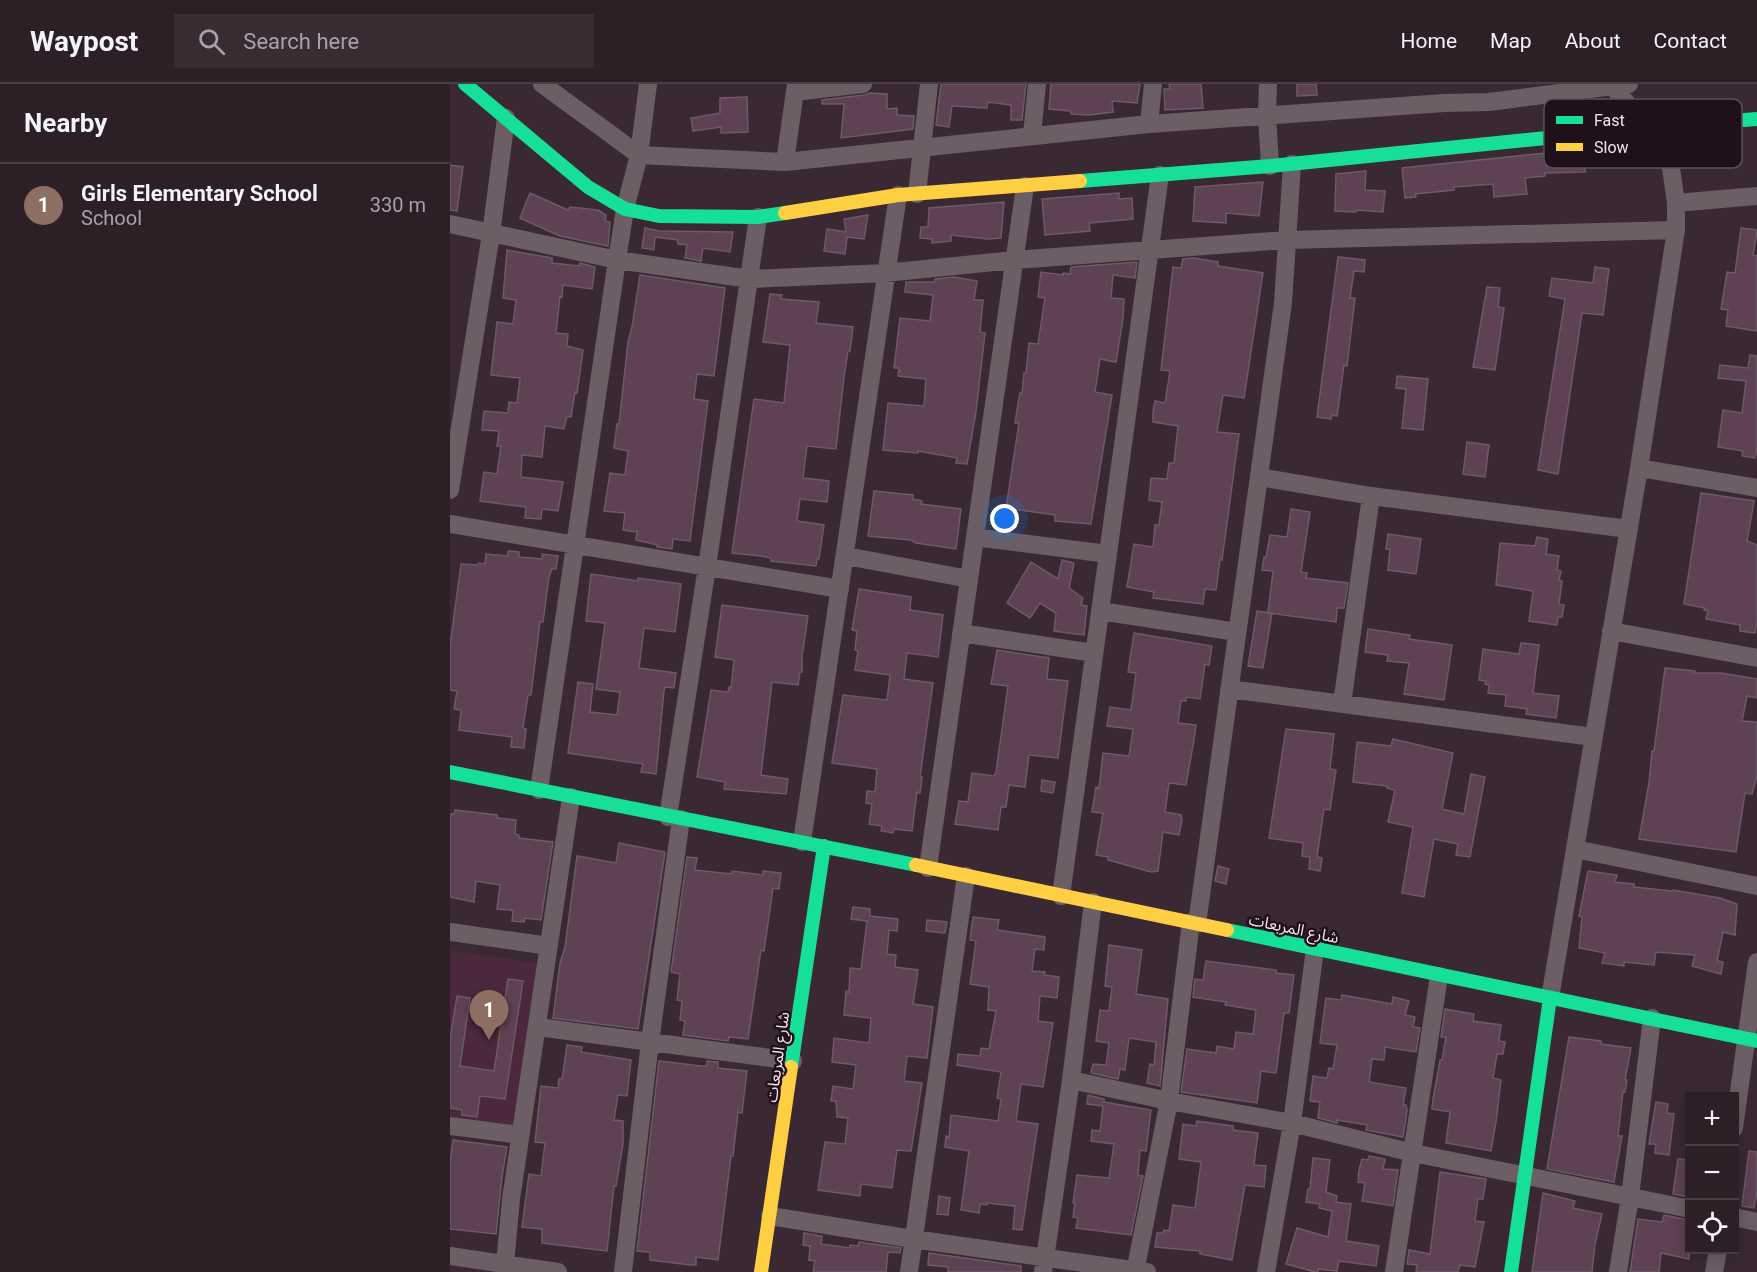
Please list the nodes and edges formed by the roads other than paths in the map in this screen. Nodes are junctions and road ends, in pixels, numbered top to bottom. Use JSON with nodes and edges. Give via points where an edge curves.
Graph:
{"nodes":[{"id":1,"x":465,"y":84,"type":"edge"},
{"id":2,"x":542,"y":84,"type":"edge"},
{"id":3,"x":648,"y":84,"type":"edge"},
{"id":4,"x":863,"y":84,"type":"edge"},
{"id":5,"x":929,"y":84,"type":"edge"},
{"id":6,"x":1037,"y":84,"type":"edge"},
{"id":7,"x":1153,"y":84,"type":"edge"},
{"id":8,"x":1268,"y":84,"type":"edge"},
{"id":9,"x":1617,"y":85,"type":"edge"},
{"id":10,"x":796,"y":88,"type":"edge"},
{"id":11,"x":1490,"y":93,"type":"edge"},
{"id":12,"x":1627,"y":99,"type":"edge"},
{"id":13,"x":1267,"y":115,"type":"junction"},
{"id":14,"x":506,"y":118,"type":"junction"},
{"id":15,"x":1757,"y":119,"type":"edge"},
{"id":16,"x":1742,"y":120,"type":"edge"},
{"id":17,"x":1149,"y":124,"type":"junction"},
{"id":18,"x":1032,"y":135,"type":"junction"},
{"id":19,"x":1544,"y":138,"type":"edge"},
{"id":20,"x":922,"y":147,"type":"junction"},
{"id":21,"x":639,"y":155,"type":"junction"},
{"id":22,"x":785,"y":162,"type":"junction"},
{"id":23,"x":1292,"y":164,"type":"junction"},
{"id":24,"x":1270,"y":166,"type":"junction"},
{"id":25,"x":1671,"y":168,"type":"edge"},
{"id":26,"x":1160,"y":175,"type":"junction"},
{"id":27,"x":1025,"y":186,"type":"junction"},
{"id":28,"x":917,"y":194,"type":"junction"},
{"id":29,"x":898,"y":195,"type":"junction"},
{"id":30,"x":1757,"y":196,"type":"edge"},
{"id":31,"x":1676,"y":203,"type":"junction"},
{"id":32,"x":626,"y":209,"type":"junction"},
{"id":33,"x":758,"y":217,"type":"junction"},
{"id":34,"x":450,"y":224,"type":"edge"},
{"id":35,"x":1676,"y":230,"type":"junction"},
{"id":36,"x":491,"y":234,"type":"junction"},
{"id":37,"x":1287,"y":240,"type":"junction"},
{"id":38,"x":1149,"y":250,"type":"junction"},
{"id":39,"x":617,"y":260,"type":"junction"},
{"id":40,"x":1014,"y":260,"type":"junction"},
{"id":41,"x":885,"y":273,"type":"junction"},
{"id":42,"x":750,"y":279,"type":"junction"},
{"id":43,"x":1639,"y":468,"type":"junction"},
{"id":44,"x":1259,"y":477,"type":"junction"},
{"id":45,"x":1757,"y":488,"type":"edge"},
{"id":46,"x":450,"y":490,"type":"edge"},
{"id":47,"x":1371,"y":496,"type":"junction"},
{"id":48,"x":450,"y":524,"type":"edge"},
{"id":49,"x":1628,"y":529,"type":"junction"},
{"id":50,"x":975,"y":537,"type":"junction"},
{"id":51,"x":576,"y":545,"type":"junction"},
{"id":52,"x":1108,"y":554,"type":"junction"},
{"id":53,"x":846,"y":556,"type":"junction"},
{"id":54,"x":707,"y":567,"type":"junction"},
{"id":55,"x":969,"y":579,"type":"junction"},
{"id":56,"x":840,"y":590,"type":"junction"},
{"id":57,"x":1100,"y":611,"type":"junction"},
{"id":58,"x":1611,"y":631,"type":"junction"},
{"id":59,"x":1237,"y":632,"type":"junction"},
{"id":60,"x":961,"y":633,"type":"junction"},
{"id":61,"x":1094,"y":653,"type":"junction"},
{"id":62,"x":1757,"y":658,"type":"edge"},
{"id":63,"x":1229,"y":689,"type":"junction"},
{"id":64,"x":1342,"y":704,"type":"junction"},
{"id":65,"x":1593,"y":737,"type":"junction"},
{"id":66,"x":450,"y":772,"type":"edge"},
{"id":67,"x":539,"y":790,"type":"junction"},
{"id":68,"x":571,"y":796,"type":"junction"},
{"id":69,"x":674,"y":818,"type":"junction"},
{"id":70,"x":802,"y":842,"type":"junction"},
{"id":71,"x":824,"y":846,"type":"junction"},
{"id":72,"x":1575,"y":849,"type":"junction"},
{"id":73,"x":927,"y":868,"type":"junction"},
{"id":74,"x":966,"y":876,"type":"junction"},
{"id":75,"x":1757,"y":886,"type":"edge"},
{"id":76,"x":1061,"y":896,"type":"junction"},
{"id":77,"x":1093,"y":902,"type":"junction"},
{"id":78,"x":1194,"y":923,"type":"junction"},
{"id":79,"x":450,"y":932,"type":"edge"},
{"id":80,"x":549,"y":946,"type":"junction"},
{"id":81,"x":1315,"y":949,"type":"junction"},
{"id":82,"x":1757,"y":962,"type":"edge"},
{"id":83,"x":1439,"y":976,"type":"junction"},
{"id":84,"x":1550,"y":998,"type":"junction"},
{"id":85,"x":1652,"y":1018,"type":"junction"},
{"id":86,"x":538,"y":1027,"type":"junction"},
{"id":87,"x":1752,"y":1040,"type":"edge"},
{"id":88,"x":650,"y":1042,"type":"junction"},
{"id":89,"x":793,"y":1061,"type":"junction"},
{"id":90,"x":1071,"y":1080,"type":"junction"},
{"id":91,"x":1169,"y":1101,"type":"junction"},
{"id":92,"x":1739,"y":1104,"type":"edge"},
{"id":93,"x":1292,"y":1123,"type":"junction"},
{"id":94,"x":450,"y":1126,"type":"edge"},
{"id":95,"x":520,"y":1135,"type":"junction"},
{"id":96,"x":1413,"y":1153,"type":"junction"},
{"id":97,"x":1526,"y":1175,"type":"junction"},
{"id":98,"x":1630,"y":1197,"type":"junction"},
{"id":99,"x":1685,"y":1208,"type":"edge"},
{"id":100,"x":770,"y":1216,"type":"junction"},
{"id":101,"x":1739,"y":1218,"type":"edge"},
{"id":102,"x":1757,"y":1221,"type":"edge"},
{"id":103,"x":913,"y":1239,"type":"junction"},
{"id":104,"x":1717,"y":1254,"type":"edge"},
{"id":105,"x":450,"y":1256,"type":"edge"},
{"id":106,"x":505,"y":1264,"type":"junction"},
{"id":107,"x":1044,"y":1265,"type":"edge"},
{"id":108,"x":1139,"y":1271,"type":"edge"},
{"id":109,"x":558,"y":1272,"type":"edge"},
{"id":110,"x":623,"y":1272,"type":"edge"},
{"id":111,"x":761,"y":1272,"type":"edge"},
{"id":112,"x":909,"y":1272,"type":"edge"},
{"id":113,"x":1266,"y":1272,"type":"edge"},
{"id":114,"x":1394,"y":1272,"type":"edge"},
{"id":115,"x":1511,"y":1272,"type":"edge"},
{"id":116,"x":1618,"y":1272,"type":"edge"},
{"id":117,"x":1714,"y":1272,"type":"edge"}],
"edges":[{"from":1,"to":14,"type":"street"},
{"from":2,"to":21,"type":"street"},
{"from":3,"to":21,"type":"street"},
{"from":4,"to":10,"type":"street"},
{"from":5,"to":20,"type":"street"},
{"from":6,"to":18,"type":"street"},
{"from":7,"to":17,"type":"street"},
{"from":8,"to":13,"type":"street"},
{"from":9,"to":11,"type":"street"},
{"from":9,"to":12,"type":"street"},
{"from":10,"to":22,"type":"street"},
{"from":11,"to":13,"type":"street","via":[[1444,103]]},
{"from":13,"to":17,"type":"street"},
{"from":13,"to":24,"type":"street"},
{"from":14,"to":32,"type":"street","via":[[588,187]]},
{"from":14,"to":36,"type":"street"},
{"from":15,"to":16,"type":"street"},
{"from":17,"to":18,"type":"street"},
{"from":18,"to":20,"type":"street"},
{"from":19,"to":23,"type":"street"},
{"from":20,"to":22,"type":"street"},
{"from":20,"to":28,"type":"street"},
{"from":21,"to":22,"type":"street"},
{"from":21,"to":32,"type":"street"},
{"from":23,"to":24,"type":"street"},
{"from":23,"to":37,"type":"street"},
{"from":24,"to":26,"type":"street"},
{"from":25,"to":31,"type":"street"},
{"from":26,"to":27,"type":"street"},
{"from":26,"to":38,"type":"street"},
{"from":27,"to":28,"type":"street"},
{"from":27,"to":40,"type":"street"},
{"from":28,"to":29,"type":"street"},
{"from":29,"to":33,"type":"street"},
{"from":29,"to":41,"type":"street"},
{"from":30,"to":31,"type":"street"},
{"from":31,"to":35,"type":"street"},
{"from":32,"to":33,"type":"street","via":[[659,216]]},
{"from":32,"to":39,"type":"street"},
{"from":33,"to":42,"type":"street"},
{"from":34,"to":36,"type":"street"},
{"from":35,"to":37,"type":"street"},
{"from":35,"to":43,"type":"street"},
{"from":36,"to":39,"type":"street"},
{"from":36,"to":46,"type":"street"},
{"from":37,"to":38,"type":"street"},
{"from":37,"to":44,"type":"street","via":[[1283,303]]},
{"from":38,"to":40,"type":"street"},
{"from":38,"to":52,"type":"street"},
{"from":39,"to":42,"type":"street"},
{"from":39,"to":51,"type":"street"},
{"from":40,"to":41,"type":"street"},
{"from":40,"to":50,"type":"street"},
{"from":41,"to":42,"type":"street"},
{"from":41,"to":53,"type":"street"},
{"from":42,"to":54,"type":"street"},
{"from":43,"to":45,"type":"street"},
{"from":43,"to":49,"type":"street"},
{"from":44,"to":47,"type":"street"},
{"from":44,"to":59,"type":"street"},
{"from":47,"to":49,"type":"street"},
{"from":47,"to":64,"type":"street"},
{"from":48,"to":51,"type":"street"},
{"from":49,"to":58,"type":"street"},
{"from":50,"to":52,"type":"street"},
{"from":50,"to":55,"type":"street"},
{"from":51,"to":54,"type":"street"},
{"from":51,"to":67,"type":"street"},
{"from":52,"to":57,"type":"street"},
{"from":53,"to":55,"type":"street"},
{"from":53,"to":56,"type":"street"},
{"from":54,"to":56,"type":"street"},
{"from":54,"to":69,"type":"street"},
{"from":55,"to":60,"type":"street"},
{"from":56,"to":70,"type":"street"},
{"from":57,"to":59,"type":"street"},
{"from":57,"to":61,"type":"street"},
{"from":58,"to":62,"type":"street"},
{"from":58,"to":65,"type":"street"},
{"from":59,"to":63,"type":"street"},
{"from":60,"to":61,"type":"street"},
{"from":60,"to":73,"type":"street"},
{"from":61,"to":76,"type":"street"},
{"from":63,"to":64,"type":"street"},
{"from":63,"to":78,"type":"street"},
{"from":64,"to":65,"type":"street"},
{"from":65,"to":72,"type":"street"},
{"from":66,"to":67,"type":"street","name":"شارع المربعات"},
{"from":67,"to":68,"type":"street","name":"شارع المربعات"},
{"from":68,"to":69,"type":"street","name":"شارع المربعات"},
{"from":68,"to":80,"type":"street"},
{"from":69,"to":70,"type":"street","name":"شارع المربعات"},
{"from":69,"to":88,"type":"street"},
{"from":70,"to":71,"type":"street","name":"شارع المربعات"},
{"from":71,"to":73,"type":"street","name":"شارع المربعات"},
{"from":71,"to":89,"type":"street","name":"شارع المربعات"},
{"from":72,"to":75,"type":"street"},
{"from":72,"to":84,"type":"street"},
{"from":73,"to":74,"type":"street","name":"شارع المربعات"},
{"from":74,"to":76,"type":"street","name":"شارع المربعات"},
{"from":74,"to":103,"type":"street"},
{"from":76,"to":77,"type":"street","name":"شارع المربعات"},
{"from":77,"to":78,"type":"street","name":"شارع المربعات"},
{"from":77,"to":90,"type":"street"},
{"from":78,"to":81,"type":"street","name":"شارع المربعات"},
{"from":78,"to":91,"type":"street"},
{"from":79,"to":80,"type":"street"},
{"from":80,"to":86,"type":"street"},
{"from":81,"to":83,"type":"street","name":"شارع المربعات"},
{"from":81,"to":93,"type":"street"},
{"from":82,"to":87,"type":"street"},
{"from":83,"to":84,"type":"street","name":"شارع المربعات"},
{"from":83,"to":96,"type":"street"},
{"from":84,"to":85,"type":"street","name":"شارع المربعات"},
{"from":84,"to":97,"type":"street"},
{"from":85,"to":87,"type":"street","name":"شارع المربعات"},
{"from":85,"to":98,"type":"street"},
{"from":86,"to":88,"type":"street"},
{"from":86,"to":95,"type":"street"},
{"from":87,"to":92,"type":"street"},
{"from":88,"to":89,"type":"street"},
{"from":88,"to":110,"type":"street"},
{"from":89,"to":100,"type":"street","name":"شارع المربعات"},
{"from":90,"to":91,"type":"street"},
{"from":90,"to":107,"type":"street"},
{"from":91,"to":93,"type":"street"},
{"from":91,"to":108,"type":"street"},
{"from":93,"to":96,"type":"street"},
{"from":93,"to":113,"type":"street"},
{"from":94,"to":95,"type":"street"},
{"from":95,"to":106,"type":"street"},
{"from":96,"to":97,"type":"street"},
{"from":96,"to":114,"type":"street"},
{"from":97,"to":98,"type":"street"},
{"from":97,"to":115,"type":"street"},
{"from":98,"to":99,"type":"street"},
{"from":98,"to":116,"type":"street"},
{"from":100,"to":103,"type":"street"},
{"from":100,"to":111,"type":"street","name":"شارع المربعات"},
{"from":101,"to":102,"type":"street"},
{"from":103,"to":107,"type":"street"},
{"from":103,"to":112,"type":"street"},
{"from":104,"to":117,"type":"street"},
{"from":105,"to":106,"type":"street"},
{"from":106,"to":109,"type":"street"},
{"from":107,"to":108,"type":"street"}]}
